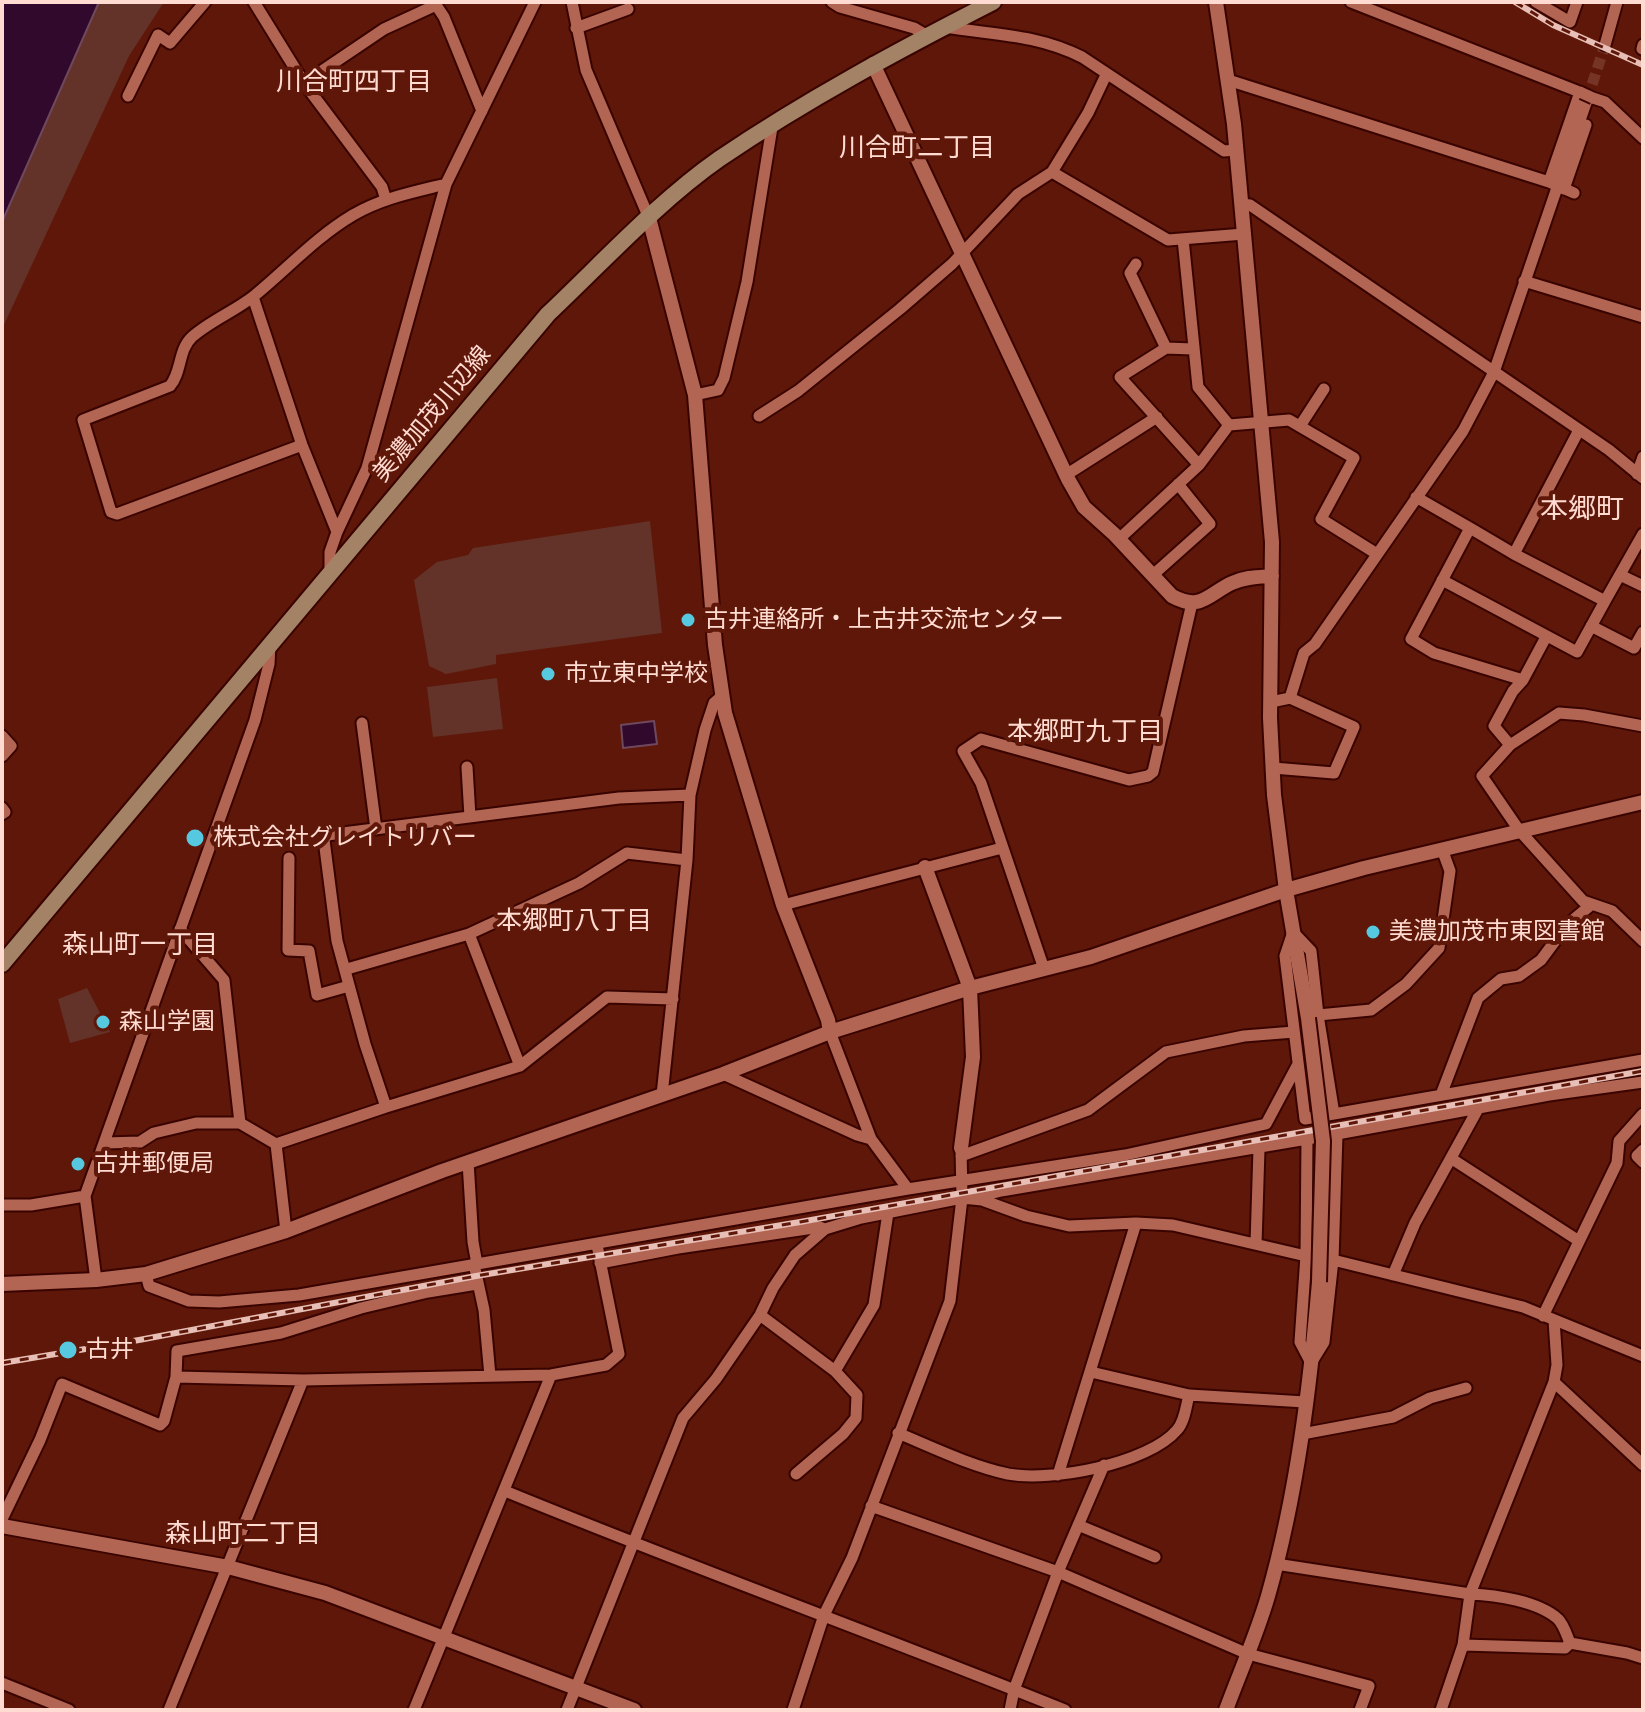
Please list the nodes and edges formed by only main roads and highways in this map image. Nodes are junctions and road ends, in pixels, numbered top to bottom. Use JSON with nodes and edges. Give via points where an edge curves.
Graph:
{"nodes":[{"id":1,"x":993,"y":2,"type":"edge"},
{"id":2,"x":2,"y":964,"type":"edge"}],
"edges":[{"from":1,"to":2,"type":"main road","name":"美濃加茂川辺線","via":[[873,64],[717,161],[548,314]]}]}
